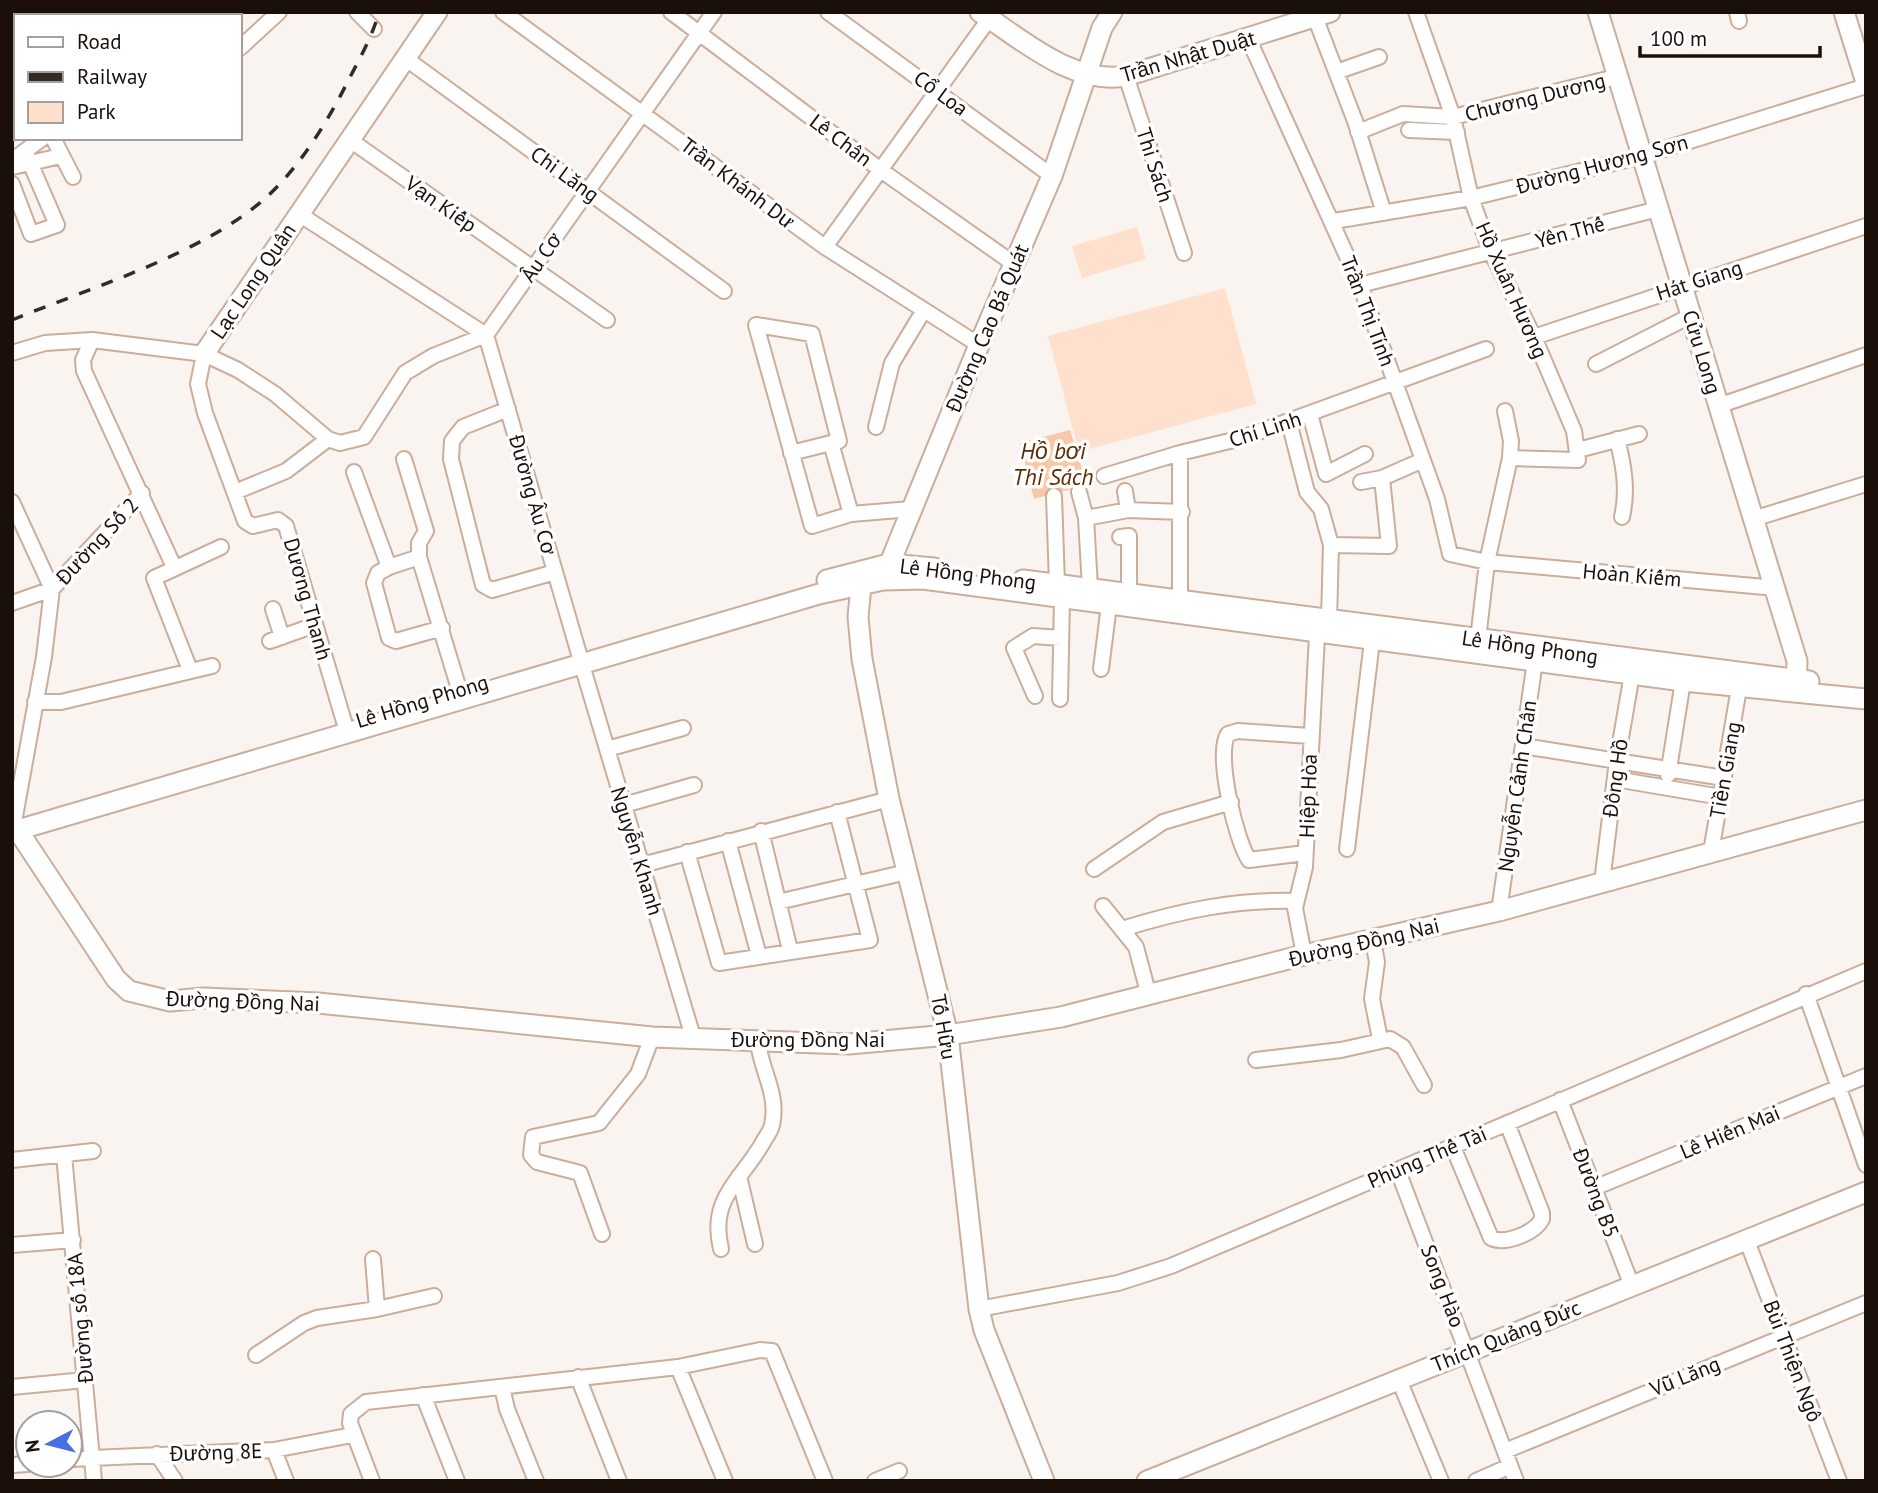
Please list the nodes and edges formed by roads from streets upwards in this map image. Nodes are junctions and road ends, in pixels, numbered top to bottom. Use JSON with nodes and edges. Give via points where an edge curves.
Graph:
{"nodes":[{"id":1,"x":279,"y":12,"type":"edge"},
{"id":2,"x":357,"y":12,"type":"edge"},
{"id":3,"x":437,"y":12,"type":"edge"},
{"id":4,"x":503,"y":12,"type":"edge"},
{"id":5,"x":671,"y":12,"type":"edge"},
{"id":6,"x":714,"y":12,"type":"edge"},
{"id":7,"x":828,"y":12,"type":"edge"},
{"id":8,"x":1112,"y":12,"type":"edge"},
{"id":9,"x":1416,"y":12,"type":"edge"},
{"id":10,"x":1598,"y":12,"type":"edge"},
{"id":11,"x":1844,"y":12,"type":"edge"},
{"id":12,"x":988,"y":14,"type":"edge"},
{"id":13,"x":1322,"y":15,"type":"edge"},
{"id":14,"x":374,"y":29,"type":"dead end"},
{"id":15,"x":700,"y":33,"type":"junction"},
{"id":16,"x":1249,"y":40,"type":"junction"},
{"id":17,"x":242,"y":46,"type":"edge"},
{"id":18,"x":1379,"y":57,"type":"dead end"},
{"id":19,"x":405,"y":58,"type":"junction"},
{"id":20,"x":1336,"y":72,"type":"junction"},
{"id":21,"x":1086,"y":75,"type":"junction"},
{"id":22,"x":1126,"y":76,"type":"junction"},
{"id":23,"x":1616,"y":77,"type":"junction"},
{"id":24,"x":1866,"y":84,"type":"edge"},
{"id":25,"x":938,"y":91,"type":"junction"},
{"id":26,"x":643,"y":112,"type":"junction"},
{"id":27,"x":1453,"y":117,"type":"junction"},
{"id":28,"x":1409,"y":130,"type":"dead end"},
{"id":29,"x":1358,"y":132,"type":"junction"},
{"id":30,"x":1457,"y":132,"type":"junction"},
{"id":31,"x":41,"y":140,"type":"edge"},
{"id":32,"x":54,"y":140,"type":"edge"},
{"id":33,"x":349,"y":140,"type":"junction"},
{"id":34,"x":28,"y":156,"type":"junction"},
{"id":35,"x":61,"y":156,"type":"junction"},
{"id":36,"x":1642,"y":156,"type":"junction"},
{"id":37,"x":12,"y":160,"type":"edge"},
{"id":38,"x":12,"y":167,"type":"edge"},
{"id":39,"x":883,"y":171,"type":"junction"},
{"id":40,"x":1052,"y":176,"type":"junction"},
{"id":41,"x":74,"y":177,"type":"dead end"},
{"id":42,"x":12,"y":184,"type":"edge"},
{"id":43,"x":589,"y":190,"type":"junction"},
{"id":44,"x":1471,"y":198,"type":"junction"},
{"id":45,"x":17,"y":207,"type":"edge"},
{"id":46,"x":1658,"y":209,"type":"junction"},
{"id":47,"x":1384,"y":213,"type":"junction"},
{"id":48,"x":299,"y":214,"type":"junction"},
{"id":49,"x":1334,"y":221,"type":"junction"},
{"id":50,"x":1866,"y":226,"type":"edge"},
{"id":51,"x":825,"y":247,"type":"junction"},
{"id":52,"x":1491,"y":252,"type":"junction"},
{"id":53,"x":1184,"y":253,"type":"dead end"},
{"id":54,"x":1014,"y":264,"type":"junction"},
{"id":55,"x":533,"y":269,"type":"junction"},
{"id":56,"x":1360,"y":285,"type":"junction"},
{"id":57,"x":1681,"y":286,"type":"junction"},
{"id":58,"x":724,"y":292,"type":"dead end"},
{"id":59,"x":924,"y":310,"type":"junction"},
{"id":60,"x":1690,"y":316,"type":"junction"},
{"id":61,"x":607,"y":320,"type":"dead end"},
{"id":62,"x":486,"y":335,"type":"junction"},
{"id":63,"x":1534,"y":337,"type":"junction"},
{"id":64,"x":92,"y":340,"type":"junction"},
{"id":65,"x":979,"y":345,"type":"junction"},
{"id":66,"x":1486,"y":349,"type":"dead end"},
{"id":67,"x":12,"y":353,"type":"edge"},
{"id":68,"x":204,"y":354,"type":"junction"},
{"id":69,"x":1866,"y":355,"type":"edge"},
{"id":70,"x":1596,"y":364,"type":"dead end"},
{"id":71,"x":1396,"y":384,"type":"junction"},
{"id":72,"x":1718,"y":406,"type":"junction"},
{"id":73,"x":508,"y":410,"type":"junction"},
{"id":74,"x":1505,"y":411,"type":"dead end"},
{"id":75,"x":1310,"y":414,"type":"junction"},
{"id":76,"x":1289,"y":422,"type":"junction"},
{"id":77,"x":876,"y":427,"type":"dead end"},
{"id":78,"x":1639,"y":434,"type":"dead end"},
{"id":79,"x":328,"y":439,"type":"junction"},
{"id":80,"x":1617,"y":439,"type":"junction"},
{"id":81,"x":831,"y":443,"type":"junction"},
{"id":82,"x":1578,"y":450,"type":"junction"},
{"id":83,"x":792,"y":453,"type":"junction"},
{"id":84,"x":1180,"y":453,"type":"junction"},
{"id":85,"x":1365,"y":454,"type":"dead end"},
{"id":86,"x":1510,"y":458,"type":"junction"},
{"id":87,"x":404,"y":459,"type":"dead end"},
{"id":88,"x":1423,"y":460,"type":"junction"},
{"id":89,"x":354,"y":472,"type":"dead end"},
{"id":90,"x":1104,"y":476,"type":"dead end"},
{"id":91,"x":1382,"y":478,"type":"junction"},
{"id":92,"x":1361,"y":482,"type":"dead end"},
{"id":93,"x":1864,"y":490,"type":"edge"},
{"id":94,"x":1125,"y":491,"type":"dead end"},
{"id":95,"x":234,"y":492,"type":"junction"},
{"id":96,"x":1079,"y":492,"type":"dead end"},
{"id":97,"x":142,"y":493,"type":"junction"},
{"id":98,"x":1054,"y":496,"type":"dead end"},
{"id":99,"x":12,"y":502,"type":"edge"},
{"id":100,"x":911,"y":509,"type":"junction"},
{"id":101,"x":1128,"y":510,"type":"junction"},
{"id":102,"x":1182,"y":512,"type":"junction"},
{"id":103,"x":851,"y":514,"type":"junction"},
{"id":104,"x":1622,"y":517,"type":"dead end"},
{"id":105,"x":1086,"y":518,"type":"junction"},
{"id":106,"x":1753,"y":519,"type":"junction"},
{"id":107,"x":1120,"y":537,"type":"dead end"},
{"id":108,"x":1331,"y":545,"type":"junction"},
{"id":109,"x":221,"y":547,"type":"dead end"},
{"id":110,"x":419,"y":557,"type":"junction"},
{"id":111,"x":1487,"y":562,"type":"junction"},
{"id":112,"x":174,"y":567,"type":"junction"},
{"id":113,"x":389,"y":567,"type":"junction"},
{"id":114,"x":555,"y":572,"type":"junction"},
{"id":115,"x":886,"y":572,"type":"junction"},
{"id":116,"x":861,"y":577,"type":"junction"},
{"id":117,"x":1776,"y":587,"type":"junction"},
{"id":118,"x":1090,"y":588,"type":"junction"},
{"id":119,"x":52,"y":589,"type":"junction"},
{"id":120,"x":1060,"y":591,"type":"junction"},
{"id":121,"x":1129,"y":593,"type":"junction"},
{"id":122,"x":1180,"y":600,"type":"junction"},
{"id":123,"x":12,"y":603,"type":"edge"},
{"id":124,"x":1109,"y":605,"type":"junction"},
{"id":125,"x":273,"y":609,"type":"dead end"},
{"id":126,"x":315,"y":625,"type":"junction"},
{"id":127,"x":442,"y":628,"type":"junction"},
{"id":128,"x":1323,"y":628,"type":"junction"},
{"id":129,"x":1061,"y":638,"type":"junction"},
{"id":130,"x":1372,"y":641,"type":"junction"},
{"id":131,"x":1477,"y":646,"type":"junction"},
{"id":132,"x":1530,"y":656,"type":"junction"},
{"id":133,"x":580,"y":660,"type":"junction"},
{"id":134,"x":212,"y":666,"type":"dead end"},
{"id":135,"x":1101,"y":669,"type":"dead end"},
{"id":136,"x":190,"y":670,"type":"junction"},
{"id":137,"x":1632,"y":674,"type":"junction"},
{"id":138,"x":1683,"y":681,"type":"junction"},
{"id":139,"x":1797,"y":686,"type":"junction"},
{"id":140,"x":1866,"y":686,"type":"edge"},
{"id":141,"x":1739,"y":688,"type":"junction"},
{"id":142,"x":458,"y":689,"type":"junction"},
{"id":143,"x":1035,"y":696,"type":"dead end"},
{"id":144,"x":1060,"y":699,"type":"dead end"},
{"id":145,"x":1866,"y":699,"type":"edge"},
{"id":146,"x":35,"y":702,"type":"junction"},
{"id":147,"x":683,"y":728,"type":"dead end"},
{"id":148,"x":346,"y":730,"type":"junction"},
{"id":149,"x":1310,"y":736,"type":"junction"},
{"id":150,"x":1523,"y":746,"type":"junction"},
{"id":151,"x":607,"y":749,"type":"junction"},
{"id":152,"x":1617,"y":761,"type":"junction"},
{"id":153,"x":1669,"y":767,"type":"junction"},
{"id":154,"x":1724,"y":778,"type":"junction"},
{"id":155,"x":1615,"y":779,"type":"junction"},
{"id":156,"x":694,"y":785,"type":"dead end"},
{"id":157,"x":1666,"y":787,"type":"junction"},
{"id":158,"x":1721,"y":797,"type":"junction"},
{"id":159,"x":889,"y":799,"type":"junction"},
{"id":160,"x":1231,"y":802,"type":"junction"},
{"id":161,"x":624,"y":805,"type":"junction"},
{"id":162,"x":1866,"y":810,"type":"edge"},
{"id":163,"x":837,"y":812,"type":"junction"},
{"id":164,"x":15,"y":829,"type":"edge"},
{"id":165,"x":761,"y":831,"type":"junction"},
{"id":166,"x":728,"y":841,"type":"junction"},
{"id":167,"x":1348,"y":849,"type":"dead end"},
{"id":168,"x":687,"y":852,"type":"junction"},
{"id":169,"x":1711,"y":852,"type":"junction"},
{"id":170,"x":1305,"y":853,"type":"junction"},
{"id":171,"x":642,"y":865,"type":"junction"},
{"id":172,"x":1094,"y":869,"type":"dead end"},
{"id":173,"x":907,"y":872,"type":"junction"},
{"id":174,"x":1602,"y":882,"type":"junction"},
{"id":175,"x":856,"y":887,"type":"junction"},
{"id":176,"x":1296,"y":901,"type":"junction"},
{"id":177,"x":778,"y":902,"type":"junction"},
{"id":178,"x":1103,"y":906,"type":"dead end"},
{"id":179,"x":1499,"y":911,"type":"junction"},
{"id":180,"x":1122,"y":929,"type":"junction"},
{"id":181,"x":1373,"y":941,"type":"junction"},
{"id":182,"x":790,"y":950,"type":"junction"},
{"id":183,"x":1304,"y":955,"type":"junction"},
{"id":184,"x":759,"y":956,"type":"junction"},
{"id":185,"x":1866,"y":971,"type":"edge"},
{"id":186,"x":1806,"y":994,"type":"junction"},
{"id":187,"x":1149,"y":996,"type":"junction"},
{"id":188,"x":948,"y":1035,"type":"junction"},
{"id":189,"x":652,"y":1037,"type":"junction"},
{"id":190,"x":692,"y":1037,"type":"junction"},
{"id":191,"x":1380,"y":1039,"type":"junction"},
{"id":192,"x":758,"y":1042,"type":"junction"},
{"id":193,"x":1256,"y":1060,"type":"dead end"},
{"id":194,"x":1866,"y":1076,"type":"edge"},
{"id":195,"x":1424,"y":1086,"type":"dead end"},
{"id":196,"x":1838,"y":1087,"type":"junction"},
{"id":197,"x":1560,"y":1100,"type":"junction"},
{"id":198,"x":1507,"y":1123,"type":"junction"},
{"id":199,"x":1453,"y":1147,"type":"junction"},
{"id":200,"x":93,"y":1151,"type":"dead end"},
{"id":201,"x":64,"y":1155,"type":"junction"},
{"id":202,"x":12,"y":1160,"type":"edge"},
{"id":203,"x":1866,"y":1165,"type":"edge"},
{"id":204,"x":1398,"y":1171,"type":"junction"},
{"id":205,"x":739,"y":1176,"type":"junction"},
{"id":206,"x":1594,"y":1188,"type":"junction"},
{"id":207,"x":1866,"y":1192,"type":"edge"},
{"id":208,"x":602,"y":1234,"type":"dead end"},
{"id":209,"x":73,"y":1240,"type":"junction"},
{"id":210,"x":1747,"y":1241,"type":"junction"},
{"id":211,"x":755,"y":1244,"type":"dead end"},
{"id":212,"x":12,"y":1245,"type":"edge"},
{"id":213,"x":720,"y":1248,"type":"dead end"},
{"id":214,"x":373,"y":1259,"type":"dead end"},
{"id":215,"x":1632,"y":1286,"type":"junction"},
{"id":216,"x":434,"y":1296,"type":"dead end"},
{"id":217,"x":1866,"y":1303,"type":"edge"},
{"id":218,"x":377,"y":1309,"type":"junction"},
{"id":219,"x":979,"y":1309,"type":"junction"},
{"id":220,"x":1784,"y":1336,"type":"junction"},
{"id":221,"x":1468,"y":1351,"type":"junction"},
{"id":222,"x":257,"y":1355,"type":"dead end"},
{"id":223,"x":678,"y":1367,"type":"junction"},
{"id":224,"x":578,"y":1377,"type":"junction"},
{"id":225,"x":85,"y":1380,"type":"junction"},
{"id":226,"x":1399,"y":1380,"type":"junction"},
{"id":227,"x":12,"y":1387,"type":"edge"},
{"id":228,"x":502,"y":1387,"type":"junction"},
{"id":229,"x":423,"y":1395,"type":"junction"},
{"id":230,"x":352,"y":1435,"type":"junction"},
{"id":231,"x":274,"y":1450,"type":"junction"},
{"id":232,"x":1505,"y":1451,"type":"junction"},
{"id":233,"x":157,"y":1454,"type":"junction"},
{"id":234,"x":93,"y":1457,"type":"junction"},
{"id":235,"x":84,"y":1458,"type":"edge"},
{"id":236,"x":1510,"y":1466,"type":"junction"},
{"id":237,"x":900,"y":1471,"type":"dead end"},
{"id":238,"x":94,"y":1481,"type":"edge"},
{"id":239,"x":175,"y":1481,"type":"edge"},
{"id":240,"x":286,"y":1481,"type":"edge"},
{"id":241,"x":372,"y":1481,"type":"edge"},
{"id":242,"x":457,"y":1481,"type":"edge"},
{"id":243,"x":536,"y":1481,"type":"edge"},
{"id":244,"x":619,"y":1481,"type":"edge"},
{"id":245,"x":725,"y":1481,"type":"edge"},
{"id":246,"x":825,"y":1481,"type":"edge"},
{"id":247,"x":875,"y":1481,"type":"edge"},
{"id":248,"x":1044,"y":1481,"type":"edge"},
{"id":249,"x":1147,"y":1481,"type":"edge"},
{"id":250,"x":1441,"y":1481,"type":"edge"},
{"id":251,"x":1476,"y":1481,"type":"edge"},
{"id":252,"x":1516,"y":1481,"type":"edge"},
{"id":253,"x":1839,"y":1481,"type":"edge"}],
"edges":[{"from":1,"to":17,"type":"street"},
{"from":2,"to":14,"type":"street"},
{"from":3,"to":19,"type":"street","name":"Lạc Long Quân"},
{"from":4,"to":26,"type":"street","name":"Trần Khánh Dư"},
{"from":5,"to":15,"type":"street","name":"Lê Chân"},
{"from":6,"to":15,"type":"street","name":"Âu Cơ"},
{"from":7,"to":25,"type":"street","name":"Cổ Loa"},
{"from":8,"to":21,"type":"street","name":"Đường Cao Bá Quát"},
{"from":9,"to":27,"type":"street","name":"Hồ Xuân Hương"},
{"from":10,"to":23,"type":"street","name":"Cửu Long"},
{"from":11,"to":24,"type":"street"},
{"from":12,"to":21,"type":"street","via":[[1057,62]]},
{"from":12,"to":25,"type":"street"},
{"from":13,"to":16,"type":"street","name":"Trần Nhật Duật"},
{"from":13,"to":20,"type":"street"},
{"from":15,"to":26,"type":"street","name":"Âu Cơ"},
{"from":15,"to":39,"type":"street","name":"Lê Chân"},
{"from":16,"to":22,"type":"street","name":"Trần Nhật Duật"},
{"from":16,"to":49,"type":"street","name":"Trần Thị Tính"},
{"from":18,"to":20,"type":"street"},
{"from":19,"to":33,"type":"street","name":"Lạc Long Quân"},
{"from":19,"to":43,"type":"street","name":"Chi Lăng"},
{"from":20,"to":29,"type":"street"},
{"from":21,"to":22,"type":"street","name":"Trần Nhật Duật"},
{"from":21,"to":40,"type":"street","name":"Đường Cao Bá Quát"},
{"from":22,"to":53,"type":"street","name":"Thi Sách"},
{"from":23,"to":27,"type":"street","name":"Chương Dương"},
{"from":23,"to":36,"type":"street","name":"Cửu Long"},
{"from":24,"to":36,"type":"street","name":"Đường Hương Sơn"},
{"from":25,"to":39,"type":"street"},
{"from":25,"to":40,"type":"street","name":"Cổ Loa"},
{"from":26,"to":43,"type":"street","name":"Âu Cơ"},
{"from":26,"to":51,"type":"street","name":"Trần Khánh Dư"},
{"from":27,"to":29,"type":"street","name":"Chương Dương","via":[[1403,114]]},
{"from":27,"to":30,"type":"street","name":"Hồ Xuân Hương"},
{"from":28,"to":30,"type":"street"},
{"from":29,"to":47,"type":"street"},
{"from":30,"to":44,"type":"street","name":"Hồ Xuân Hương"},
{"from":31,"to":34,"type":"street"},
{"from":32,"to":35,"type":"street"},
{"from":33,"to":48,"type":"street","name":"Lạc Long Quân"},
{"from":33,"to":55,"type":"street","name":"Vạn Kiếp"},
{"from":34,"to":35,"type":"street"},
{"from":34,"to":37,"type":"street"},
{"from":34,"to":38,"type":"street"},
{"from":34,"to":45,"type":"street","via":[[57,225],[31,234]]},
{"from":35,"to":41,"type":"street"},
{"from":36,"to":44,"type":"street","name":"Đường Hương Sơn"},
{"from":36,"to":46,"type":"street","name":"Cửu Long"},
{"from":39,"to":51,"type":"street"},
{"from":39,"to":54,"type":"street","name":"Lê Chân"},
{"from":40,"to":54,"type":"street","name":"Đường Cao Bá Quát"},
{"from":42,"to":45,"type":"street"},
{"from":43,"to":55,"type":"street","name":"Âu Cơ"},
{"from":43,"to":58,"type":"street","name":"Chi Lăng"},
{"from":44,"to":47,"type":"street","name":"Đường Hương Sơn"},
{"from":44,"to":52,"type":"street","name":"Hồ Xuân Hương"},
{"from":46,"to":52,"type":"street","name":"Yên Thế"},
{"from":46,"to":57,"type":"street","name":"Cửu Long"},
{"from":47,"to":49,"type":"street","name":"Đường Hương Sơn"},
{"from":48,"to":62,"type":"street"},
{"from":48,"to":68,"type":"street","name":"Lạc Long Quân"},
{"from":49,"to":56,"type":"street","name":"Trần Thị Tính"},
{"from":50,"to":57,"type":"street","name":"Hát Giang"},
{"from":51,"to":59,"type":"street","name":"Trần Khánh Dư"},
{"from":52,"to":56,"type":"street","name":"Yên Thế"},
{"from":52,"to":63,"type":"street","name":"Hồ Xuân Hương"},
{"from":54,"to":65,"type":"street","name":"Đường Cao Bá Quát"},
{"from":55,"to":61,"type":"street","name":"Vạn Kiếp"},
{"from":55,"to":62,"type":"street","name":"Âu Cơ"},
{"from":56,"to":71,"type":"street","name":"Trần Thị Tính"},
{"from":57,"to":60,"type":"street","name":"Cửu Long"},
{"from":57,"to":63,"type":"street","name":"Hát Giang"},
{"from":59,"to":65,"type":"street","name":"Trần Khánh Dư"},
{"from":59,"to":77,"type":"street","via":[[892,363]]},
{"from":60,"to":70,"type":"street"},
{"from":60,"to":72,"type":"street","name":"Cửu Long"},
{"from":62,"to":73,"type":"street","name":"Đường Âu Cơ"},
{"from":62,"to":79,"type":"street","via":[[405,373],[363,437],[340,443]]},
{"from":63,"to":82,"type":"street","name":"Hồ Xuân Hương"},
{"from":64,"to":67,"type":"street","name":"Lạc Long Quân","via":[[45,343]]},
{"from":64,"to":68,"type":"street","name":"Lạc Long Quân"},
{"from":64,"to":97,"type":"street","via":[[83,360],[84,371]]},
{"from":65,"to":100,"type":"street","name":"Đường Cao Bá Quát"},
{"from":66,"to":71,"type":"street","name":"Chí Linh"},
{"from":68,"to":79,"type":"street","via":[[256,381]]},
{"from":68,"to":95,"type":"street","name":"Dương Thanh","via":[[198,384]]},
{"from":69,"to":72,"type":"street"},
{"from":71,"to":75,"type":"street","name":"Chí Linh"},
{"from":71,"to":88,"type":"street","name":"Trần Thị Tính"},
{"from":72,"to":106,"type":"street","name":"Cửu Long"},
{"from":73,"to":114,"type":"street","name":"Đường Âu Cơ"},
{"from":73,"to":114,"type":"street","via":[[463,426],[450,450],[483,585],[492,590]]},
{"from":74,"to":86,"type":"street"},
{"from":75,"to":76,"type":"street","name":"Chí Linh"},
{"from":75,"to":85,"type":"street","via":[[1326,474]]},
{"from":76,"to":84,"type":"street","name":"Chí Linh"},
{"from":76,"to":108,"type":"street","name":"Hiệp Hòa","via":[[1307,492],[1321,509]]},
{"from":78,"to":80,"type":"street"},
{"from":79,"to":95,"type":"street","via":[[286,471]]},
{"from":80,"to":82,"type":"street"},
{"from":80,"to":104,"type":"street","via":[[1626,497]]},
{"from":81,"to":83,"type":"street"},
{"from":81,"to":83,"type":"street","via":[[839,441],[812,334],[756,325]]},
{"from":81,"to":103,"type":"street"},
{"from":82,"to":86,"type":"street","via":[[1578,460]]},
{"from":83,"to":103,"type":"street","via":[[812,526]]},
{"from":84,"to":90,"type":"street","name":"Chí Linh"},
{"from":84,"to":102,"type":"street"},
{"from":86,"to":111,"type":"street"},
{"from":87,"to":110,"type":"street","via":[[426,531]]},
{"from":88,"to":91,"type":"street"},
{"from":88,"to":111,"type":"street","name":"Trần Thị Tính","via":[[1440,510],[1447,550],[1454,557]]},
{"from":89,"to":113,"type":"street"},
{"from":91,"to":92,"type":"street"},
{"from":91,"to":108,"type":"street","via":[[1389,546]]},
{"from":93,"to":106,"type":"street"},
{"from":94,"to":101,"type":"street"},
{"from":95,"to":126,"type":"street","name":"Dương Thanh","via":[[248,525],[278,520],[286,526]]},
{"from":96,"to":105,"type":"street"},
{"from":97,"to":112,"type":"street"},
{"from":97,"to":119,"type":"street","name":"Đường Số 2"},
{"from":98,"to":120,"type":"street"},
{"from":99,"to":119,"type":"street"},
{"from":100,"to":103,"type":"street"},
{"from":100,"to":115,"type":"street","name":"Đường Cao Bá Quát"},
{"from":101,"to":102,"type":"street"},
{"from":101,"to":105,"type":"street"},
{"from":102,"to":122,"type":"street"},
{"from":105,"to":118,"type":"street"},
{"from":106,"to":117,"type":"street","name":"Cửu Long"},
{"from":107,"to":121,"type":"street","via":[[1129,536]]},
{"from":108,"to":128,"type":"street","name":"Hiệp Hòa"},
{"from":109,"to":112,"type":"street"},
{"from":110,"to":113,"type":"street"},
{"from":110,"to":127,"type":"street"},
{"from":111,"to":117,"type":"street","name":"Hoàn Kiếm"},
{"from":111,"to":131,"type":"street"},
{"from":112,"to":136,"type":"street","via":[[154,578]]},
{"from":113,"to":127,"type":"street","via":[[378,573],[374,583],[392,641]]},
{"from":114,"to":133,"type":"street","name":"Đường Âu Cơ"},
{"from":115,"to":116,"type":"street","name":"Lê Hồng Phong"},
{"from":115,"to":120,"type":"street","name":"Lê Hồng Phong"},
{"from":116,"to":133,"type":"street","name":"Lê Hồng Phong"},
{"from":116,"to":159,"type":"street","name":"Tố Hữu","via":[[862,659]]},
{"from":117,"to":139,"type":"street","name":"Cửu Long","via":[[1797,661]]},
{"from":118,"to":120,"type":"street","name":"Lê Hồng Phong"},
{"from":118,"to":121,"type":"street","name":"Lê Hồng Phong"},
{"from":119,"to":123,"type":"street"},
{"from":119,"to":146,"type":"street"},
{"from":120,"to":124,"type":"street","name":"Lê Hồng Phong"},
{"from":120,"to":129,"type":"street"},
{"from":121,"to":122,"type":"street","name":"Lê Hồng Phong"},
{"from":122,"to":128,"type":"street","name":"Lê Hồng Phong"},
{"from":124,"to":128,"type":"street","name":"Lê Hồng Phong"},
{"from":124,"to":135,"type":"street"},
{"from":125,"to":126,"type":"street","via":[[276,639]]},
{"from":126,"to":148,"type":"street","name":"Dương Thanh"},
{"from":127,"to":142,"type":"street"},
{"from":128,"to":130,"type":"street","name":"Lê Hồng Phong"},
{"from":128,"to":131,"type":"street","name":"Lê Hồng Phong"},
{"from":128,"to":149,"type":"street","name":"Hiệp Hòa"},
{"from":129,"to":143,"type":"street","via":[[1033,636],[1014,648]]},
{"from":129,"to":144,"type":"street"},
{"from":130,"to":131,"type":"street","name":"Lê Hồng Phong"},
{"from":130,"to":167,"type":"street"},
{"from":131,"to":132,"type":"street","name":"Lê Hồng Phong"},
{"from":132,"to":137,"type":"street","name":"Lê Hồng Phong"},
{"from":132,"to":139,"type":"street","name":"Lê Hồng Phong"},
{"from":132,"to":150,"type":"street","name":"Nguyễn Cảnh Chân"},
{"from":133,"to":142,"type":"street","name":"Lê Hồng Phong"},
{"from":133,"to":148,"type":"street","name":"Lê Hồng Phong"},
{"from":133,"to":151,"type":"street","name":"Nguyễn Khanh"},
{"from":134,"to":136,"type":"street"},
{"from":136,"to":146,"type":"street","via":[[61,702]]},
{"from":137,"to":138,"type":"street","name":"Lê Hồng Phong"},
{"from":137,"to":152,"type":"street","name":"Đông Hồ"},
{"from":138,"to":141,"type":"street","name":"Lê Hồng Phong"},
{"from":138,"to":153,"type":"street"},
{"from":139,"to":140,"type":"street","name":"Lê Hồng Phong"},
{"from":139,"to":141,"type":"street","name":"Lê Hồng Phong"},
{"from":139,"to":145,"type":"street","name":"Lê Hồng Phong"},
{"from":141,"to":154,"type":"street","name":"Tiền Giang"},
{"from":142,"to":148,"type":"street","name":"Lê Hồng Phong"},
{"from":146,"to":164,"type":"street"},
{"from":147,"to":151,"type":"street"},
{"from":148,"to":164,"type":"street","name":"Lê Hồng Phong"},
{"from":149,"to":160,"type":"street","via":[[1245,730],[1228,734],[1223,746]]},
{"from":149,"to":170,"type":"street","name":"Hiệp Hòa"},
{"from":150,"to":152,"type":"street"},
{"from":150,"to":179,"type":"street","name":"Nguyễn Cảnh Chân"},
{"from":151,"to":161,"type":"street","name":"Nguyễn Khanh"},
{"from":152,"to":153,"type":"street"},
{"from":152,"to":155,"type":"street","name":"Đông Hồ"},
{"from":153,"to":154,"type":"street"},
{"from":153,"to":157,"type":"street"},
{"from":154,"to":158,"type":"street","name":"Tiền Giang"},
{"from":155,"to":157,"type":"street"},
{"from":155,"to":174,"type":"street","name":"Đông Hồ"},
{"from":156,"to":161,"type":"street"},
{"from":157,"to":158,"type":"street"},
{"from":158,"to":169,"type":"street","name":"Tiền Giang"},
{"from":159,"to":163,"type":"street"},
{"from":159,"to":173,"type":"street","name":"Tố Hữu"},
{"from":160,"to":170,"type":"street","via":[[1242,851],[1249,860]]},
{"from":160,"to":172,"type":"street","via":[[1163,822]]},
{"from":161,"to":171,"type":"street","name":"Nguyễn Khanh"},
{"from":162,"to":169,"type":"street","name":"Đường Đồng Nai"},
{"from":163,"to":165,"type":"street"},
{"from":163,"to":175,"type":"street"},
{"from":164,"to":189,"type":"street","name":"Đường Đồng Nai","via":[[117,979],[129,991],[146,997],[318,1003]]},
{"from":165,"to":166,"type":"street"},
{"from":165,"to":177,"type":"street"},
{"from":166,"to":168,"type":"street"},
{"from":166,"to":184,"type":"street"},
{"from":168,"to":171,"type":"street"},
{"from":168,"to":184,"type":"street","via":[[719,963]]},
{"from":169,"to":174,"type":"street","name":"Đường Đồng Nai"},
{"from":170,"to":176,"type":"street","name":"Hiệp Hòa"},
{"from":171,"to":190,"type":"street","name":"Nguyễn Khanh"},
{"from":173,"to":175,"type":"street"},
{"from":173,"to":188,"type":"street","name":"Tố Hữu"},
{"from":174,"to":179,"type":"street","name":"Đường Đồng Nai"},
{"from":175,"to":177,"type":"street"},
{"from":175,"to":182,"type":"street","via":[[870,940]]},
{"from":176,"to":180,"type":"street","via":[[1229,902]]},
{"from":176,"to":183,"type":"street","name":"Hiệp Hòa"},
{"from":177,"to":182,"type":"street"},
{"from":178,"to":180,"type":"street"},
{"from":179,"to":181,"type":"street","name":"Đường Đồng Nai"},
{"from":180,"to":187,"type":"street","via":[[1136,947]]},
{"from":181,"to":183,"type":"street","name":"Đường Đồng Nai"},
{"from":181,"to":191,"type":"street","via":[[1377,962],[1372,999]]},
{"from":182,"to":184,"type":"street"},
{"from":183,"to":187,"type":"street","name":"Đường Đồng Nai"},
{"from":185,"to":186,"type":"street","name":"Phùng Thế Tài"},
{"from":186,"to":196,"type":"street"},
{"from":186,"to":197,"type":"street","name":"Phùng Thế Tài"},
{"from":187,"to":188,"type":"street","name":"Đường Đồng Nai","via":[[1061,1017]]},
{"from":188,"to":192,"type":"street","name":"Đường Đồng Nai","via":[[849,1044]]},
{"from":188,"to":219,"type":"street","name":"Tố Hữu"},
{"from":189,"to":190,"type":"street","name":"Đường Đồng Nai"},
{"from":189,"to":208,"type":"street","via":[[638,1074],[599,1124],[533,1137],[531,1155],[537,1162],[580,1173]]},
{"from":190,"to":192,"type":"street","name":"Đường Đồng Nai"},
{"from":191,"to":193,"type":"street","via":[[1341,1050]]},
{"from":191,"to":195,"type":"street","via":[[1403,1047]]},
{"from":192,"to":205,"type":"street","via":[[773,1091],[772,1126]]},
{"from":194,"to":196,"type":"street","name":"Lê Hiến Mai"},
{"from":196,"to":203,"type":"street"},
{"from":196,"to":206,"type":"street","name":"Lê Hiến Mai"},
{"from":197,"to":198,"type":"street","name":"Phùng Thế Tài"},
{"from":197,"to":206,"type":"street","name":"Đường B5"},
{"from":198,"to":199,"type":"street","name":"Phùng Thế Tài"},
{"from":198,"to":199,"type":"street","via":[[1542,1213],[1535,1229],[1500,1241],[1491,1238]]},
{"from":199,"to":204,"type":"street","name":"Phùng Thế Tài"},
{"from":200,"to":201,"type":"street"},
{"from":201,"to":202,"type":"street"},
{"from":201,"to":209,"type":"street","name":"Đường số 18A"},
{"from":204,"to":219,"type":"street","name":"Phùng Thế Tài","via":[[1118,1283]]},
{"from":204,"to":221,"type":"street","name":"Song Hào"},
{"from":205,"to":211,"type":"street"},
{"from":205,"to":213,"type":"street","via":[[717,1214]]},
{"from":206,"to":215,"type":"street","name":"Đường B5"},
{"from":207,"to":210,"type":"street","name":"Thích Quảng Đức"},
{"from":209,"to":212,"type":"street"},
{"from":209,"to":225,"type":"street","name":"Đường số 18A"},
{"from":210,"to":215,"type":"street","name":"Thích Quảng Đức"},
{"from":210,"to":220,"type":"street","name":"Bùi Thiện Ngô"},
{"from":214,"to":218,"type":"street"},
{"from":215,"to":221,"type":"street","name":"Thích Quảng Đức"},
{"from":216,"to":218,"type":"street"},
{"from":217,"to":220,"type":"street","name":"Vũ Lăng"},
{"from":218,"to":222,"type":"street","via":[[304,1323]]},
{"from":219,"to":248,"type":"street","name":"Tố Hữu"},
{"from":220,"to":232,"type":"street","name":"Vũ Lăng"},
{"from":220,"to":253,"type":"street","name":"Bùi Thiện Ngô"},
{"from":221,"to":226,"type":"street","name":"Thích Quảng Đức"},
{"from":221,"to":232,"type":"street","name":"Song Hào"},
{"from":223,"to":224,"type":"street"},
{"from":223,"to":245,"type":"street"},
{"from":223,"to":246,"type":"street","via":[[772,1351]]},
{"from":224,"to":228,"type":"street"},
{"from":224,"to":244,"type":"street"},
{"from":225,"to":227,"type":"street"},
{"from":225,"to":234,"type":"street","name":"Đường số 18A"},
{"from":226,"to":249,"type":"street","name":"Thích Quảng Đức"},
{"from":226,"to":250,"type":"street"},
{"from":228,"to":229,"type":"street"},
{"from":228,"to":243,"type":"street"},
{"from":229,"to":230,"type":"street","via":[[357,1406],[351,1413]]},
{"from":229,"to":242,"type":"street"},
{"from":230,"to":231,"type":"street","name":"Đường 8E"},
{"from":230,"to":241,"type":"street"},
{"from":231,"to":233,"type":"street","name":"Đường 8E"},
{"from":231,"to":240,"type":"street"},
{"from":232,"to":236,"type":"street","name":"Song Hào"},
{"from":233,"to":234,"type":"street","name":"Đường 8E"},
{"from":233,"to":239,"type":"street"},
{"from":234,"to":235,"type":"street","name":"Đường 8E"},
{"from":234,"to":238,"type":"street","name":"Đường số 18A"},
{"from":236,"to":251,"type":"street"},
{"from":236,"to":252,"type":"street","name":"Song Hào"},
{"from":237,"to":247,"type":"street"}]}
